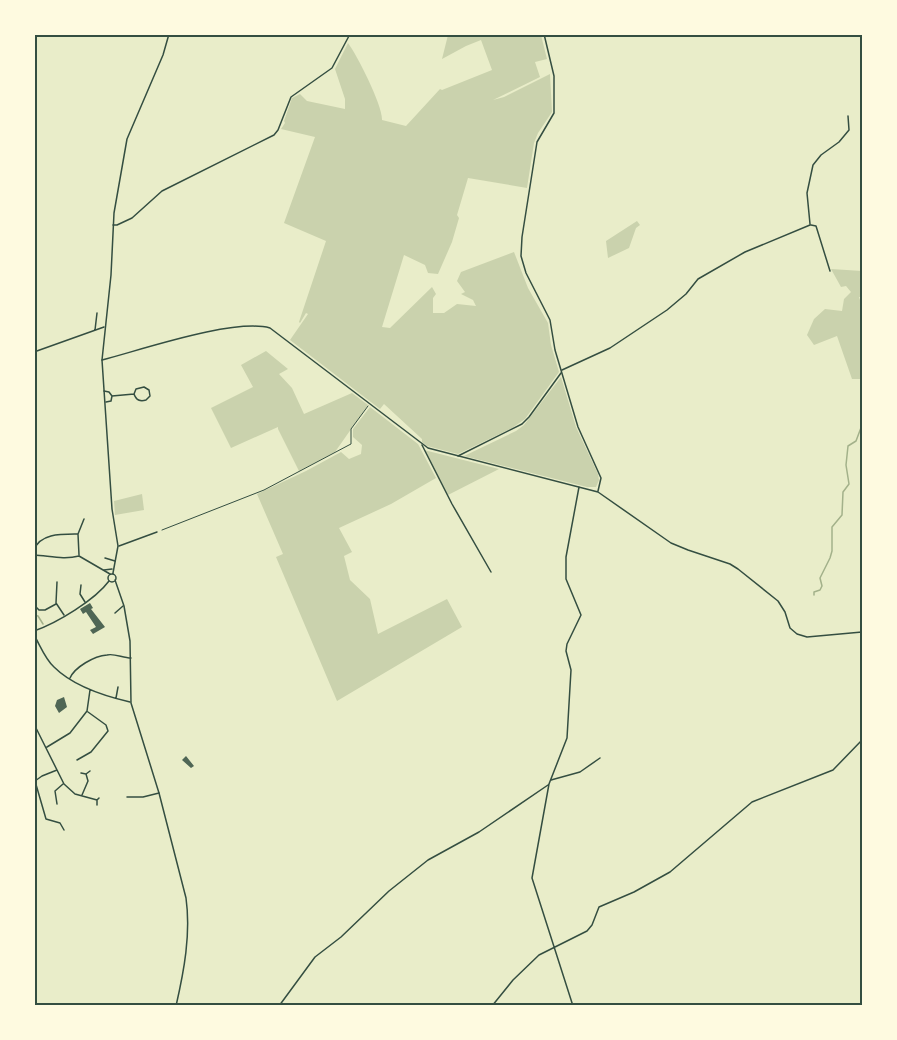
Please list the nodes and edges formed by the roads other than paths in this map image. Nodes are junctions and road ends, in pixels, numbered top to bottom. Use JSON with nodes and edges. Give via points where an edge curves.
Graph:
{"nodes":[{"id":1,"x":169,"y":34,"type":"edge"},
{"id":2,"x":350,"y":34,"type":"edge"},
{"id":3,"x":544,"y":34,"type":"edge"},
{"id":4,"x":848,"y":116,"type":"dead end"},
{"id":5,"x":112,"y":225,"type":"junction"},
{"id":6,"x":810,"y":225,"type":"junction"},
{"id":7,"x":830,"y":271,"type":"dead end"},
{"id":8,"x":96,"y":313,"type":"dead end"},
{"id":9,"x":105,"y":327,"type":"junction"},
{"id":10,"x":95,"y":330,"type":"junction"},
{"id":11,"x":34,"y":352,"type":"edge"},
{"id":12,"x":102,"y":360,"type":"junction"},
{"id":13,"x":562,"y":372,"type":"junction"},
{"id":14,"x":104,"y":391,"type":"junction"},
{"id":15,"x":134,"y":394,"type":"junction"},
{"id":16,"x":112,"y":396,"type":"junction"},
{"id":17,"x":105,"y":402,"type":"junction"},
{"id":18,"x":422,"y":444,"type":"junction"},
{"id":19,"x":458,"y":456,"type":"junction"},
{"id":20,"x":579,"y":487,"type":"junction"},
{"id":21,"x":598,"y":492,"type":"junction"},
{"id":22,"x":84,"y":519,"type":"dead end"},
{"id":23,"x":158,"y":532,"type":"road end"},
{"id":24,"x":78,"y":534,"type":"junction"},
{"id":25,"x":118,"y":546,"type":"junction"},
{"id":26,"x":34,"y":550,"type":"edge"},
{"id":27,"x":34,"y":555,"type":"edge"},
{"id":28,"x":79,"y":556,"type":"junction"},
{"id":29,"x":105,"y":558,"type":"dead end"},
{"id":30,"x":116,"y":561,"type":"junction"},
{"id":31,"x":114,"y":568,"type":"junction"},
{"id":32,"x":104,"y":570,"type":"junction"},
{"id":33,"x":491,"y":572,"type":"dead end"},
{"id":34,"x":111,"y":574,"type":"junction"},
{"id":35,"x":115,"y":579,"type":"junction"},
{"id":36,"x":110,"y":581,"type":"junction"},
{"id":37,"x":57,"y":582,"type":"dead end"},
{"id":38,"x":81,"y":585,"type":"dead end"},
{"id":39,"x":85,"y":602,"type":"junction"},
{"id":40,"x":57,"y":603,"type":"junction"},
{"id":41,"x":34,"y":605,"type":"edge"},
{"id":42,"x":124,"y":606,"type":"junction"},
{"id":43,"x":115,"y":613,"type":"dead end"},
{"id":44,"x":64,"y":615,"type":"junction"},
{"id":45,"x":34,"y":631,"type":"edge"},
{"id":46,"x":862,"y":632,"type":"edge"},
{"id":47,"x":34,"y":635,"type":"edge"},
{"id":48,"x":131,"y":658,"type":"junction"},
{"id":49,"x":70,"y":679,"type":"junction"},
{"id":50,"x":118,"y":687,"type":"dead end"},
{"id":51,"x":90,"y":689,"type":"junction"},
{"id":52,"x":116,"y":699,"type":"junction"},
{"id":53,"x":131,"y":703,"type":"junction"},
{"id":54,"x":87,"y":711,"type":"junction"},
{"id":55,"x":34,"y":724,"type":"edge"},
{"id":56,"x":862,"y":740,"type":"edge"},
{"id":57,"x":46,"y":747,"type":"junction"},
{"id":58,"x":600,"y":758,"type":"dead end"},
{"id":59,"x":77,"y":760,"type":"dead end"},
{"id":60,"x":58,"y":770,"type":"junction"},
{"id":61,"x":90,"y":771,"type":"dead end"},
{"id":62,"x":81,"y":773,"type":"dead end"},
{"id":63,"x":86,"y":774,"type":"junction"},
{"id":64,"x":550,"y":780,"type":"junction"},
{"id":65,"x":64,"y":784,"type":"junction"},
{"id":66,"x":549,"y":784,"type":"junction"},
{"id":67,"x":159,"y":793,"type":"junction"},
{"id":68,"x":55,"y":796,"type":"junction"},
{"id":69,"x":81,"y":796,"type":"junction"},
{"id":70,"x":127,"y":797,"type":"dead end"},
{"id":71,"x":50,"y":798,"type":"dead end"},
{"id":72,"x":99,"y":798,"type":"dead end"},
{"id":73,"x":97,"y":801,"type":"junction"},
{"id":74,"x":57,"y":804,"type":"dead end"},
{"id":75,"x":97,"y":806,"type":"dead end"},
{"id":76,"x":64,"y":830,"type":"dead end"},
{"id":77,"x":555,"y":946,"type":"junction"},
{"id":78,"x":176,"y":1005,"type":"edge"},
{"id":79,"x":279,"y":1005,"type":"edge"},
{"id":80,"x":492,"y":1005,"type":"edge"},
{"id":81,"x":573,"y":1005,"type":"edge"}],
"edges":[{"from":1,"to":5,"type":"street","via":[[127,139]]},
{"from":2,"to":5,"type":"street","via":[[332,68],[291,98],[274,135],[162,191],[132,218]]},
{"from":3,"to":13,"type":"street","via":[[554,76],[554,113],[537,142],[521,256],[550,320]]},
{"from":4,"to":6,"type":"street","via":[[849,130],[813,165],[807,193]]},
{"from":5,"to":9,"type":"street"},
{"from":6,"to":7,"type":"street","via":[[816,226]]},
{"from":6,"to":13,"type":"street","via":[[745,252],[698,279],[667,310],[610,348]]},
{"from":8,"to":10,"type":"street"},
{"from":9,"to":10,"type":"street"},
{"from":9,"to":12,"type":"street"},
{"from":10,"to":11,"type":"street"},
{"from":12,"to":14,"type":"street"},
{"from":12,"to":18,"type":"street","via":[[228,329],[263,326],[277,332]]},
{"from":13,"to":19,"type":"street","via":[[522,424]]},
{"from":13,"to":21,"type":"street","via":[[578,427],[602,478]]},
{"from":14,"to":16,"type":"street"},
{"from":14,"to":17,"type":"street"},
{"from":15,"to":15,"type":"street","via":[[144,387],[150,396],[142,401]]},
{"from":15,"to":16,"type":"street"},
{"from":16,"to":17,"type":"street","via":[[111,401]]},
{"from":17,"to":25,"type":"street"},
{"from":18,"to":19,"type":"street"},
{"from":18,"to":33,"type":"street"},
{"from":19,"to":20,"type":"street"},
{"from":20,"to":21,"type":"street"},
{"from":20,"to":64,"type":"street","via":[[566,557],[566,579],[581,615],[566,651],[571,670],[567,738]]},
{"from":21,"to":46,"type":"street","via":[[671,543],[730,564],[778,601],[793,632],[802,636]]},
{"from":22,"to":24,"type":"street"},
{"from":23,"to":25,"type":"street"},
{"from":24,"to":26,"type":"street","via":[[41,539]]},
{"from":24,"to":28,"type":"street"},
{"from":25,"to":30,"type":"street"},
{"from":27,"to":28,"type":"street","via":[[64,559]]},
{"from":28,"to":32,"type":"street"},
{"from":29,"to":30,"type":"street"},
{"from":30,"to":31,"type":"street"},
{"from":31,"to":32,"type":"street"},
{"from":31,"to":34,"type":"street"},
{"from":32,"to":34,"type":"street"},
{"from":34,"to":35,"type":"street"},
{"from":34,"to":36,"type":"street","via":[[107,577]]},
{"from":35,"to":36,"type":"street"},
{"from":35,"to":42,"type":"street"},
{"from":36,"to":39,"type":"street"},
{"from":37,"to":40,"type":"street"},
{"from":38,"to":39,"type":"street","via":[[80,594]]},
{"from":39,"to":44,"type":"street"},
{"from":40,"to":41,"type":"street","via":[[45,610]]},
{"from":40,"to":44,"type":"street"},
{"from":42,"to":43,"type":"street"},
{"from":42,"to":48,"type":"street"},
{"from":44,"to":45,"type":"street"},
{"from":47,"to":49,"type":"street","via":[[53,666]]},
{"from":48,"to":49,"type":"street","via":[[105,655],[89,661]]},
{"from":48,"to":53,"type":"street"},
{"from":49,"to":51,"type":"street"},
{"from":50,"to":52,"type":"street"},
{"from":51,"to":52,"type":"street"},
{"from":51,"to":54,"type":"street"},
{"from":52,"to":53,"type":"street"},
{"from":53,"to":67,"type":"street"},
{"from":54,"to":57,"type":"street","via":[[70,733]]},
{"from":54,"to":59,"type":"street","via":[[108,730],[91,752]]},
{"from":55,"to":57,"type":"street"},
{"from":56,"to":77,"type":"street","via":[[832,770],[746,806],[670,872],[603,904],[587,931]]},
{"from":57,"to":60,"type":"street"},
{"from":58,"to":64,"type":"street","via":[[580,772]]},
{"from":60,"to":65,"type":"street"},
{"from":60,"to":76,"type":"street","via":[[35,781],[46,819],[60,823]]},
{"from":61,"to":63,"type":"street"},
{"from":62,"to":63,"type":"street"},
{"from":63,"to":69,"type":"street","via":[[88,781]]},
{"from":64,"to":66,"type":"street"},
{"from":65,"to":68,"type":"street","via":[[55,790]]},
{"from":65,"to":69,"type":"street"},
{"from":66,"to":77,"type":"street","via":[[532,878]]},
{"from":66,"to":79,"type":"street","via":[[479,832],[428,860],[389,891],[315,957]]},
{"from":67,"to":70,"type":"street"},
{"from":67,"to":78,"type":"street","via":[[188,914],[184,969]]},
{"from":68,"to":71,"type":"street"},
{"from":68,"to":74,"type":"street"},
{"from":69,"to":73,"type":"street"},
{"from":72,"to":73,"type":"street"},
{"from":73,"to":75,"type":"street"},
{"from":77,"to":80,"type":"street","via":[[534,959]]},
{"from":77,"to":81,"type":"street"}]}
